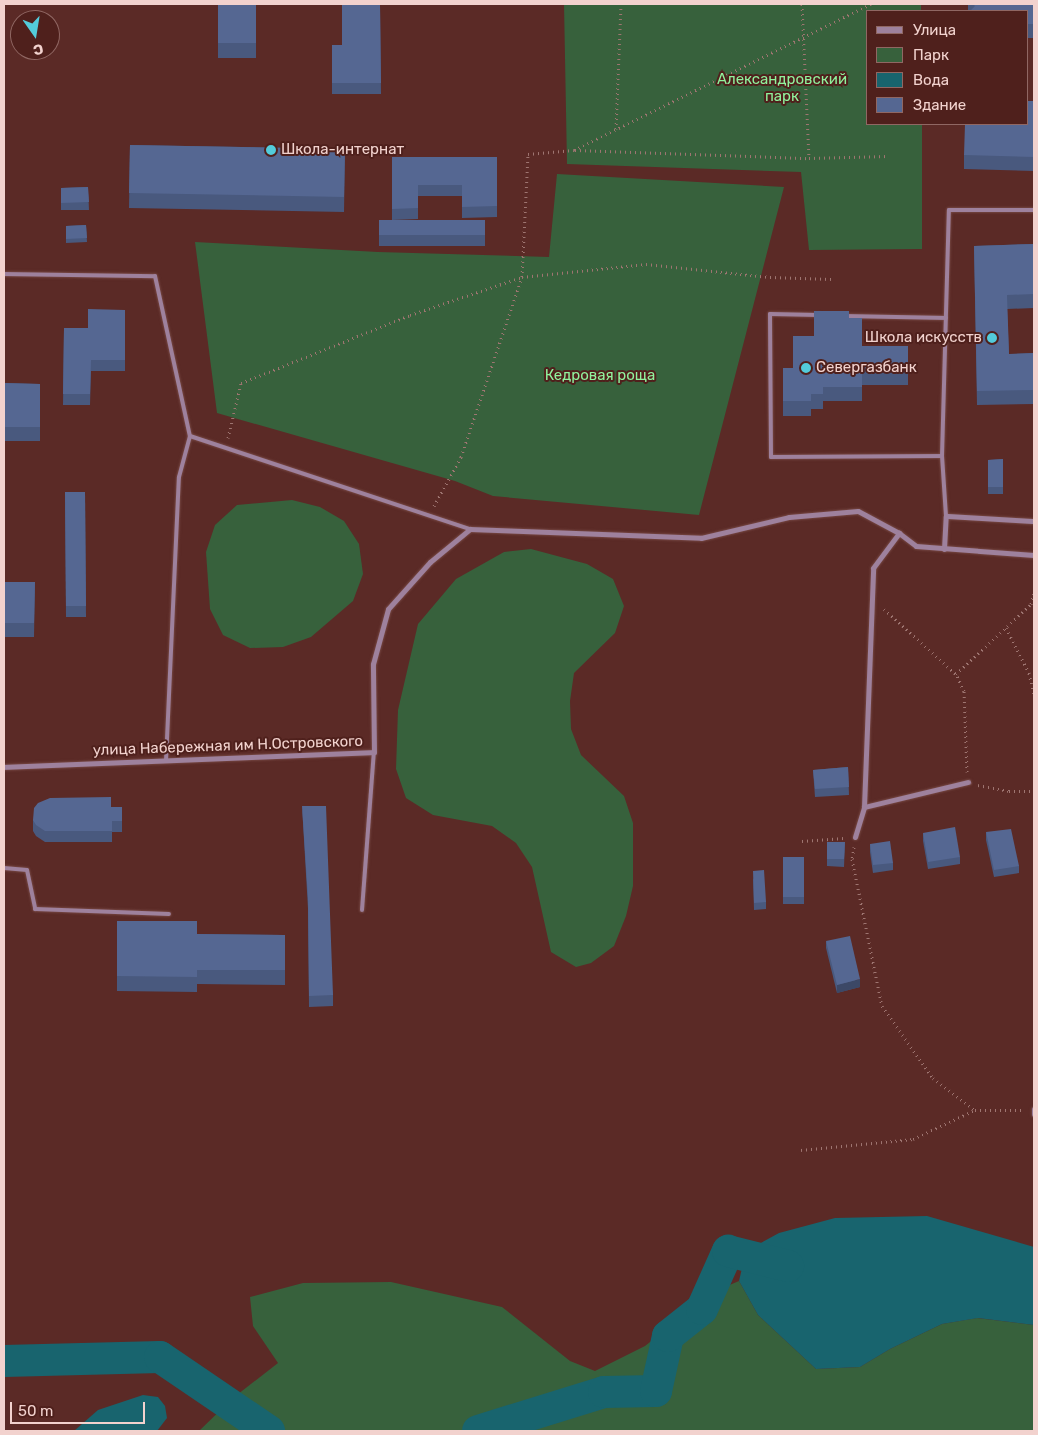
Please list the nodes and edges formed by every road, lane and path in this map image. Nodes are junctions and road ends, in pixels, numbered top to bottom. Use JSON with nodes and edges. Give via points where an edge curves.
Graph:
{"nodes":[{"id":1,"x":621,"y":4,"type":"edge"},
{"id":2,"x":802,"y":4,"type":"edge"},
{"id":3,"x":871,"y":4,"type":"edge"},
{"id":4,"x":803,"y":38,"type":"junction"},
{"id":5,"x":616,"y":130,"type":"junction"},
{"id":6,"x":574,"y":150,"type":"junction"},
{"id":7,"x":889,"y":156,"type":"dead end"},
{"id":8,"x":809,"y":158,"type":"junction"},
{"id":9,"x":1034,"y":210,"type":"edge"},
{"id":10,"x":4,"y":274,"type":"edge"},
{"id":11,"x":522,"y":277,"type":"junction"},
{"id":12,"x":831,"y":279,"type":"dead end"},
{"id":13,"x":829,"y":316,"type":"edge"},
{"id":14,"x":839,"y":316,"type":"edge"},
{"id":15,"x":946,"y":318,"type":"junction"},
{"id":16,"x":190,"y":436,"type":"junction"},
{"id":17,"x":226,"y":446,"type":"junction"},
{"id":18,"x":942,"y":456,"type":"junction"},
{"id":19,"x":428,"y":516,"type":"junction"},
{"id":20,"x":946,"y":516,"type":"junction"},
{"id":21,"x":1034,"y":522,"type":"edge"},
{"id":22,"x":470,"y":529,"type":"junction"},
{"id":23,"x":899,"y":533,"type":"junction"},
{"id":24,"x":944,"y":549,"type":"junction"},
{"id":25,"x":1034,"y":555,"type":"edge"},
{"id":26,"x":1034,"y":593,"type":"edge"},
{"id":27,"x":882,"y":603,"type":"dead end"},
{"id":28,"x":1006,"y":628,"type":"junction"},
{"id":29,"x":956,"y":674,"type":"junction"},
{"id":30,"x":1034,"y":694,"type":"edge"},
{"id":31,"x":374,"y":752,"type":"junction"},
{"id":32,"x":166,"y":761,"type":"junction"},
{"id":33,"x":4,"y":767,"type":"edge"},
{"id":34,"x":968,"y":782,"type":"junction"},
{"id":35,"x":1034,"y":791,"type":"edge"},
{"id":36,"x":864,"y":807,"type":"junction"},
{"id":37,"x":855,"y":837,"type":"junction"},
{"id":38,"x":802,"y":841,"type":"dead end"},
{"id":39,"x":4,"y":868,"type":"edge"},
{"id":40,"x":362,"y":910,"type":"dead end"},
{"id":41,"x":169,"y":914,"type":"dead end"},
{"id":42,"x":975,"y":1110,"type":"junction"},
{"id":43,"x":1034,"y":1111,"type":"edge"},
{"id":44,"x":801,"y":1150,"type":"dead end"}],
"edges":[{"from":1,"to":5,"type":"path"},
{"from":2,"to":4,"type":"path"},
{"from":3,"to":4,"type":"path"},
{"from":4,"to":5,"type":"path"},
{"from":4,"to":8,"type":"path"},
{"from":5,"to":6,"type":"path"},
{"from":6,"to":8,"type":"path"},
{"from":6,"to":11,"type":"path","via":[[528,154]]},
{"from":7,"to":8,"type":"path"},
{"from":9,"to":15,"type":"lane","via":[[949,210]]},
{"from":10,"to":16,"type":"lane","via":[[155,276]]},
{"from":11,"to":12,"type":"path","via":[[646,264],[770,277]]},
{"from":11,"to":17,"type":"path","via":[[410,314],[241,383]]},
{"from":11,"to":19,"type":"path","via":[[461,457]]},
{"from":13,"to":18,"type":"lane","via":[[770,314],[771,457]]},
{"from":14,"to":15,"type":"lane"},
{"from":15,"to":18,"type":"lane"},
{"from":16,"to":17,"type":"lane"},
{"from":16,"to":32,"type":"lane","via":[[179,477]]},
{"from":17,"to":19,"type":"lane"},
{"from":18,"to":20,"type":"lane"},
{"from":19,"to":22,"type":"lane"},
{"from":20,"to":21,"type":"street"},
{"from":20,"to":24,"type":"street"},
{"from":22,"to":23,"type":"street","via":[[701,538],[789,517],[858,511]]},
{"from":22,"to":31,"type":"street","name":"улица Набережная им Н.Островского","via":[[430,562],[388,609],[373,664]]},
{"from":23,"to":24,"type":"street","via":[[916,546]]},
{"from":23,"to":36,"type":"street","via":[[873,568]]},
{"from":24,"to":25,"type":"street"},
{"from":26,"to":28,"type":"path","via":[[1031,604]]},
{"from":27,"to":29,"type":"path","via":[[885,611]]},
{"from":28,"to":29,"type":"path"},
{"from":28,"to":30,"type":"path","via":[[1029,673]]},
{"from":29,"to":34,"type":"path","via":[[964,691]]},
{"from":31,"to":32,"type":"street","name":"улица Набережная им Н.Островского"},
{"from":31,"to":40,"type":"lane"},
{"from":32,"to":33,"type":"street","name":"улица Набережная им Н.Островского"},
{"from":34,"to":35,"type":"path","via":[[1009,791]]},
{"from":34,"to":36,"type":"street"},
{"from":36,"to":37,"type":"street"},
{"from":37,"to":38,"type":"path"},
{"from":37,"to":42,"type":"path","via":[[852,859],[882,1006],[933,1078]]},
{"from":39,"to":41,"type":"lane","via":[[27,870],[35,909]]},
{"from":42,"to":43,"type":"path"},
{"from":42,"to":44,"type":"path","via":[[913,1138]]}]}
